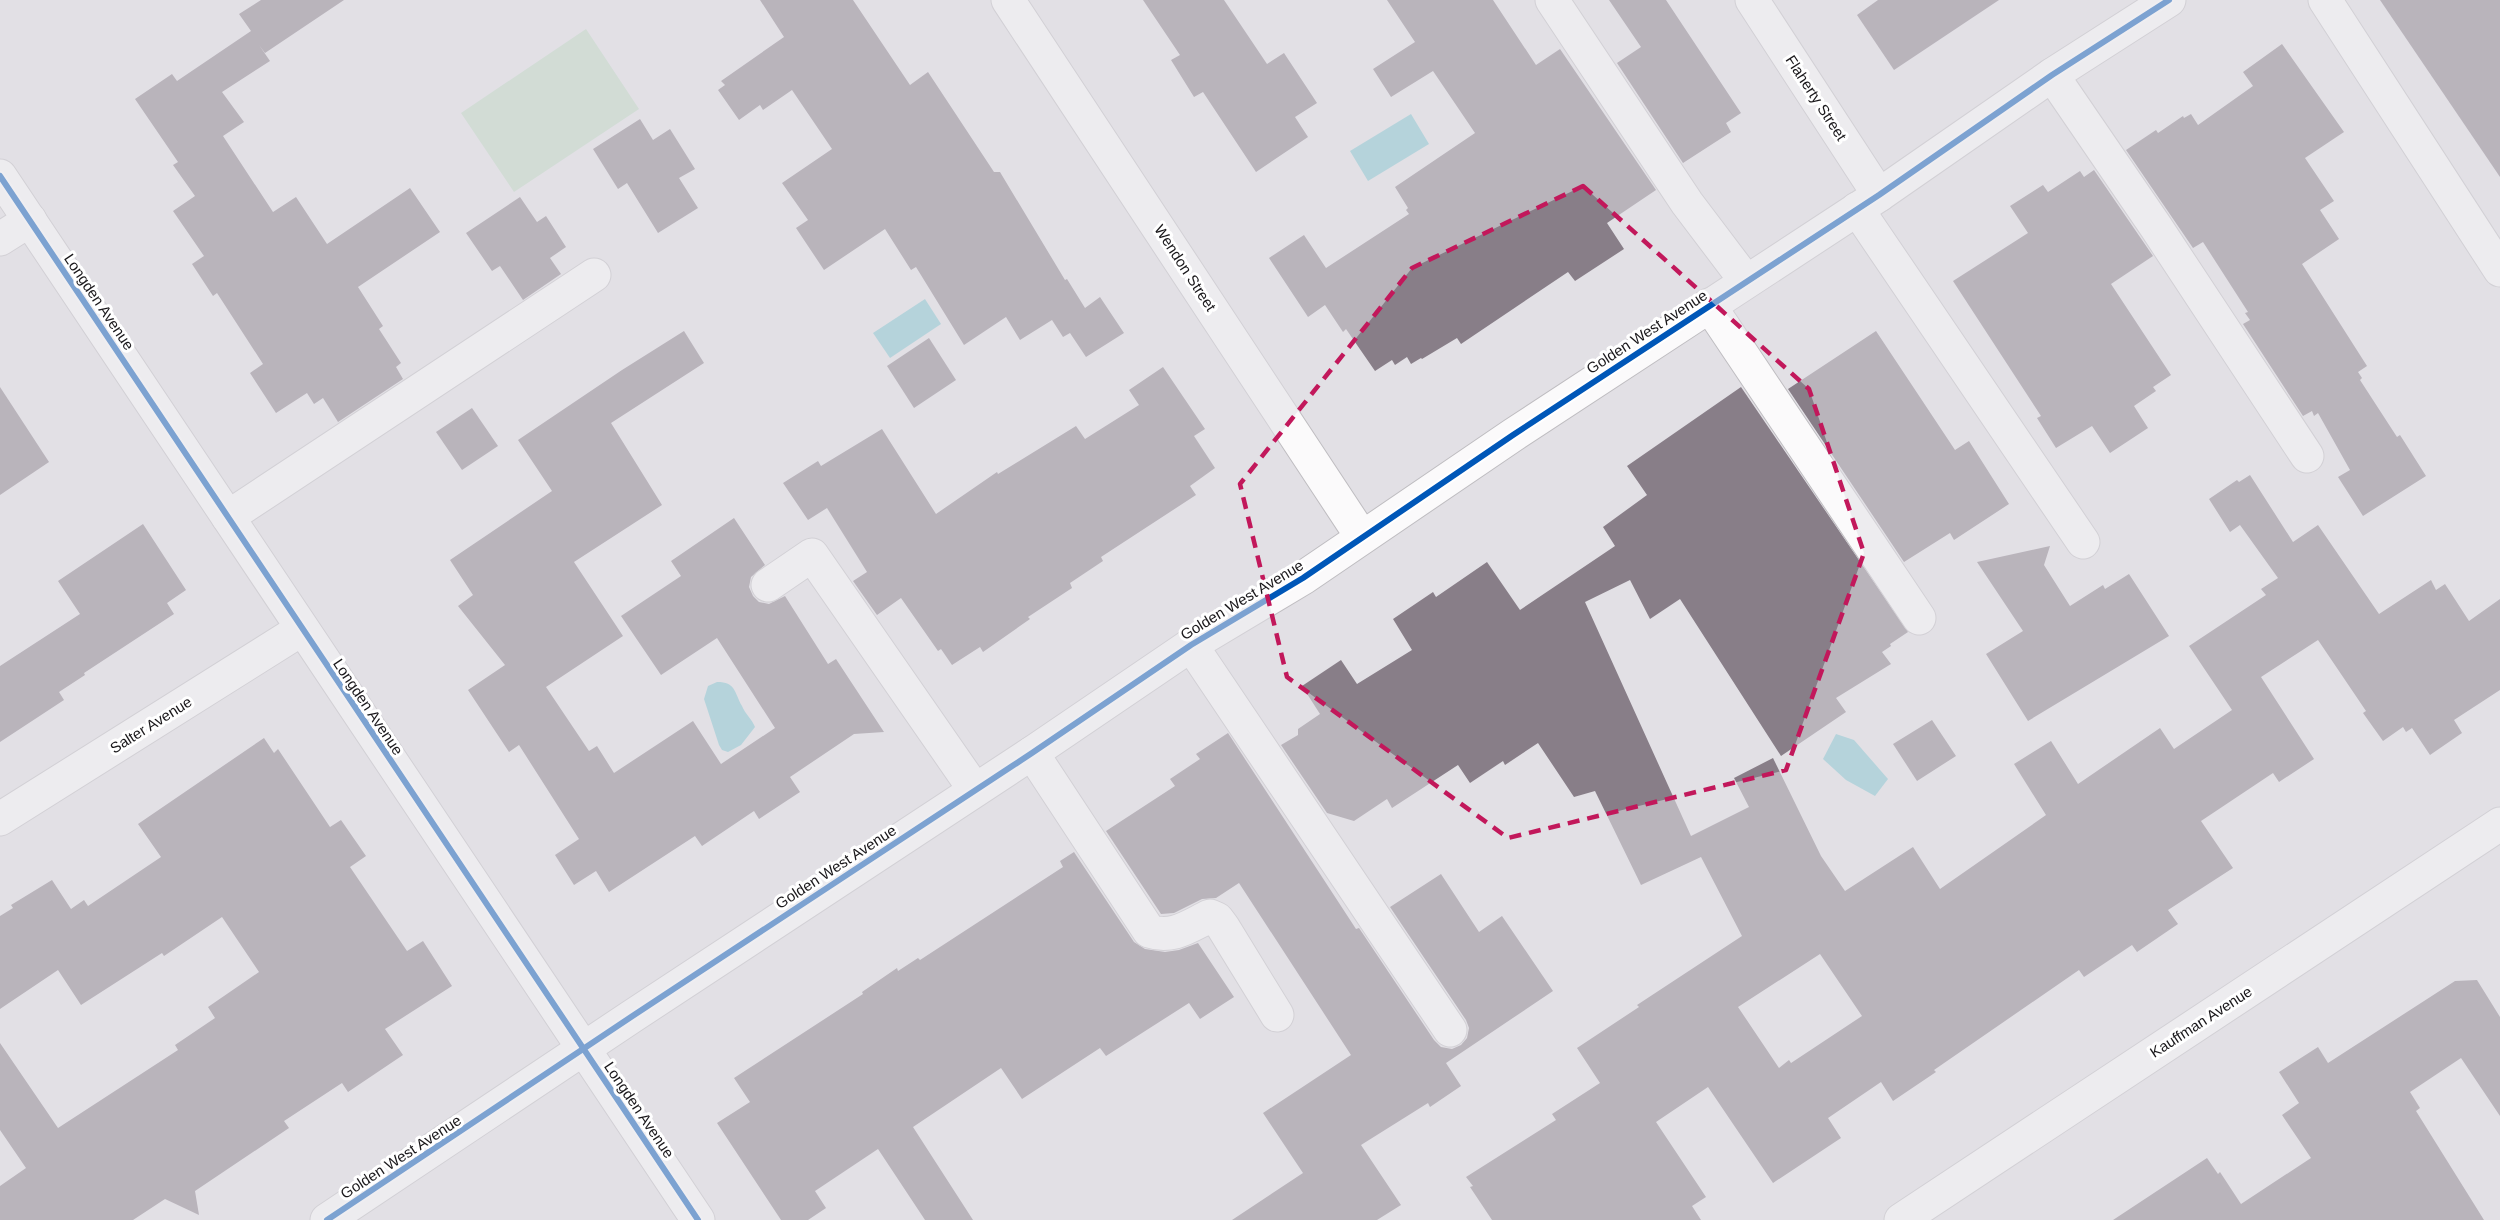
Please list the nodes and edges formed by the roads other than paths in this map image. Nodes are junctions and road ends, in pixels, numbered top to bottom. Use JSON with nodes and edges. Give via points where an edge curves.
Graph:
{"nodes":[{"id":1,"x":1008,"y":0,"type":"edge"},
{"id":2,"x":1552,"y":0,"type":"edge"},
{"id":3,"x":1752,"y":0,"type":"edge"},
{"id":4,"x":2169,"y":0,"type":"edge"},
{"id":5,"x":2325,"y":0,"type":"edge"},
{"id":6,"x":2052,"y":75,"type":"junction"},
{"id":7,"x":0,"y":176,"type":"edge"},
{"id":8,"x":1868,"y":202,"type":"junction"},
{"id":9,"x":30,"y":220,"type":"junction"},
{"id":10,"x":0,"y":239,"type":"edge"},
{"id":11,"x":2500,"y":270,"type":"edge"},
{"id":12,"x":594,"y":275,"type":"dead end"},
{"id":13,"x":1746,"y":281,"type":"junction"},
{"id":14,"x":1709,"y":305,"type":"junction"},
{"id":15,"x":2307,"y":456,"type":"dead end"},
{"id":16,"x":228,"y":517,"type":"junction"},
{"id":17,"x":1362,"y":537,"type":"junction"},
{"id":18,"x":2083,"y":542,"type":"dead end"},
{"id":19,"x":768,"y":585,"type":"dead end"},
{"id":20,"x":1919,"y":618,"type":"dead end"},
{"id":21,"x":302,"y":629,"type":"junction"},
{"id":22,"x":1191,"y":645,"type":"junction"},
{"id":23,"x":1032,"y":753,"type":"junction"},
{"id":24,"x":975,"y":790,"type":"junction"},
{"id":25,"x":0,"y":819,"type":"edge"},
{"id":26,"x":2500,"y":824,"type":"edge"},
{"id":27,"x":1277,"y":1015,"type":"dead end"},
{"id":28,"x":1450,"y":1029,"type":"dead end"},
{"id":29,"x":583,"y":1049,"type":"junction"},
{"id":30,"x":327,"y":1220,"type":"edge"},
{"id":31,"x":698,"y":1220,"type":"edge"},
{"id":32,"x":1901,"y":1220,"type":"edge"}],
"edges":[{"from":1,"to":17,"type":"street","name":"Wendon Street"},
{"from":2,"to":13,"type":"street","via":[[1687,203]]},
{"from":3,"to":8,"type":"street","name":"Flaherty Street"},
{"from":4,"to":6,"type":"street","name":"Golden West Avenue"},
{"from":5,"to":11,"type":"street"},
{"from":6,"to":8,"type":"street","name":"Golden West Avenue"},
{"from":6,"to":15,"type":"street"},
{"from":7,"to":9,"type":"street","name":"Longden Avenue"},
{"from":8,"to":13,"type":"street","name":"Golden West Avenue"},
{"from":8,"to":18,"type":"street","name":"Flaherty Street"},
{"from":9,"to":10,"type":"street"},
{"from":9,"to":16,"type":"street","name":"Longden Avenue"},
{"from":12,"to":16,"type":"street"},
{"from":13,"to":14,"type":"street","name":"Golden West Avenue"},
{"from":14,"to":17,"type":"street","name":"Golden West Avenue"},
{"from":14,"to":20,"type":"street"},
{"from":16,"to":21,"type":"street","name":"Longden Avenue"},
{"from":17,"to":22,"type":"street","name":"Golden West Avenue","via":[[1303,578]]},
{"from":19,"to":24,"type":"street","via":[[812,555]]},
{"from":21,"to":25,"type":"street","name":"Salter Avenue"},
{"from":21,"to":29,"type":"street","name":"Longden Avenue"},
{"from":22,"to":23,"type":"street","name":"Golden West Avenue"},
{"from":22,"to":28,"type":"street"},
{"from":23,"to":24,"type":"street","name":"Golden West Avenue"},
{"from":23,"to":27,"type":"street","via":[[1149,931],[1167,935],[1214,917]]},
{"from":24,"to":29,"type":"street","name":"Golden West Avenue"},
{"from":26,"to":32,"type":"street","name":"Kauffman Avenue"},
{"from":29,"to":30,"type":"street","name":"Golden West Avenue"},
{"from":29,"to":31,"type":"street","name":"Longden Avenue"}]}
